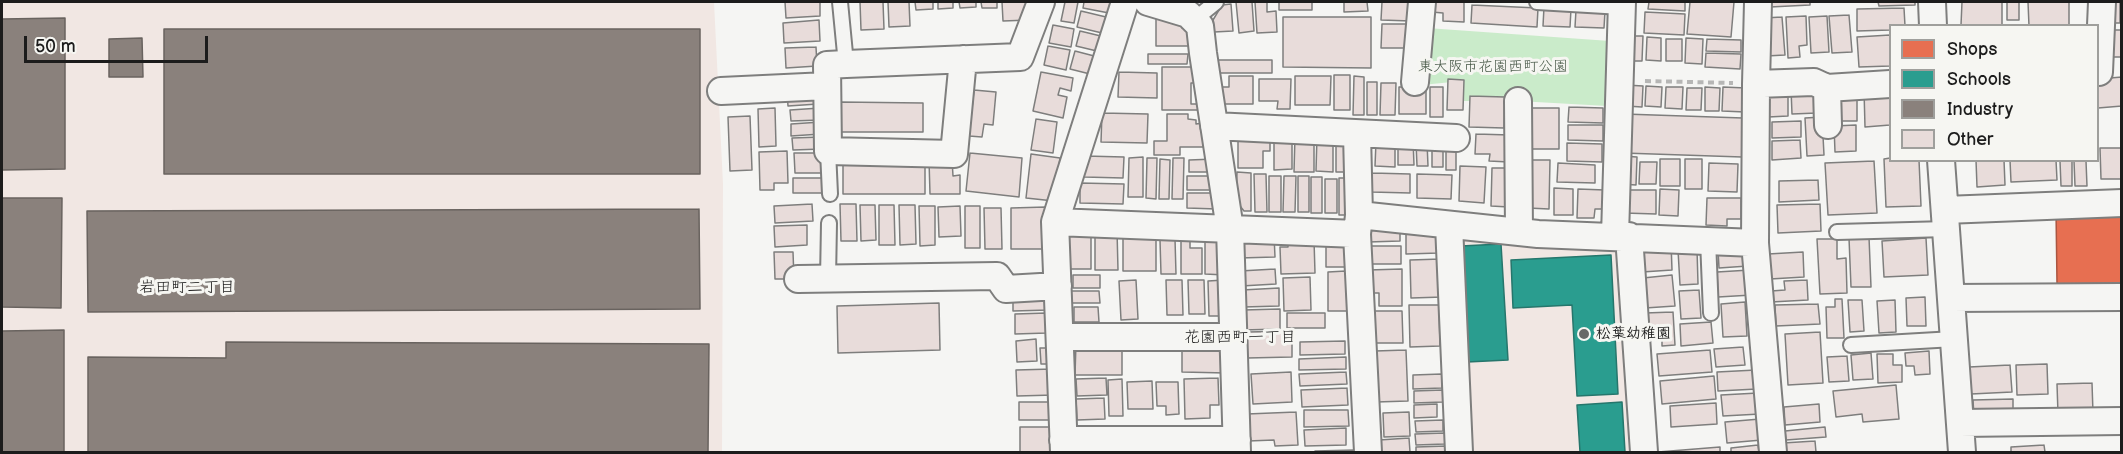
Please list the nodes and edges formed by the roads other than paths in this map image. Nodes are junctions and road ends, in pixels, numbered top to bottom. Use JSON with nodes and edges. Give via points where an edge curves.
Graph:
{"nodes":[{"id":1,"x":840,"y":2,"type":"edge"},
{"id":2,"x":1041,"y":2,"type":"edge"},
{"id":3,"x":1125,"y":2,"type":"edge"},
{"id":4,"x":1148,"y":2,"type":"edge"},
{"id":5,"x":1216,"y":2,"type":"edge"},
{"id":6,"x":1422,"y":2,"type":"edge"},
{"id":7,"x":1537,"y":2,"type":"edge"},
{"id":8,"x":1758,"y":2,"type":"edge"},
{"id":9,"x":1932,"y":2,"type":"edge"},
{"id":10,"x":2102,"y":2,"type":"edge"},
{"id":11,"x":1622,"y":4,"type":"edge"},
{"id":12,"x":1194,"y":20,"type":"junction"},
{"id":13,"x":1933,"y":24,"type":"edge"},
{"id":14,"x":963,"y":59,"type":"junction"},
{"id":15,"x":846,"y":64,"type":"junction"},
{"id":16,"x":2099,"y":72,"type":"dead end"},
{"id":17,"x":1414,"y":82,"type":"dead end"},
{"id":18,"x":1756,"y":84,"type":"junction"},
{"id":19,"x":1889,"y":84,"type":"edge"},
{"id":20,"x":827,"y":86,"type":"junction"},
{"id":21,"x":1827,"y":88,"type":"junction"},
{"id":22,"x":721,"y":91,"type":"dead end"},
{"id":23,"x":1518,"y":100,"type":"dead end"},
{"id":24,"x":1828,"y":125,"type":"dead end"},
{"id":25,"x":1214,"y":126,"type":"junction"},
{"id":26,"x":1357,"y":134,"type":"junction"},
{"id":27,"x":1456,"y":138,"type":"dead end"},
{"id":28,"x":828,"y":151,"type":"junction"},
{"id":29,"x":1941,"y":162,"type":"edge"},
{"id":30,"x":830,"y":194,"type":"dead end"},
{"id":31,"x":2121,"y":203,"type":"edge"},
{"id":32,"x":1946,"y":219,"type":"junction"},
{"id":33,"x":1055,"y":222,"type":"junction"},
{"id":34,"x":829,"y":223,"type":"dead end"},
{"id":35,"x":1358,"y":224,"type":"junction"},
{"id":36,"x":1449,"y":225,"type":"junction"},
{"id":37,"x":1230,"y":229,"type":"junction"},
{"id":38,"x":1519,"y":232,"type":"junction"},
{"id":39,"x":1837,"y":232,"type":"dead end"},
{"id":40,"x":1622,"y":236,"type":"junction"},
{"id":41,"x":1708,"y":240,"type":"junction"},
{"id":42,"x":1755,"y":243,"type":"junction"},
{"id":43,"x":798,"y":279,"type":"dead end"},
{"id":44,"x":828,"y":279,"type":"junction"},
{"id":45,"x":1058,"y":286,"type":"junction"},
{"id":46,"x":2121,"y":297,"type":"edge"},
{"id":47,"x":1951,"y":298,"type":"junction"},
{"id":48,"x":1711,"y":314,"type":"dead end"},
{"id":49,"x":1060,"y":337,"type":"junction"},
{"id":50,"x":1233,"y":337,"type":"junction"},
{"id":51,"x":1954,"y":339,"type":"junction"},
{"id":52,"x":1851,"y":345,"type":"dead end"},
{"id":53,"x":2121,"y":421,"type":"edge"},
{"id":54,"x":1960,"y":423,"type":"junction"},
{"id":55,"x":1064,"y":446,"type":"edge"},
{"id":56,"x":1237,"y":446,"type":"edge"},
{"id":57,"x":1368,"y":453,"type":"edge"},
{"id":58,"x":1459,"y":453,"type":"edge"},
{"id":59,"x":1644,"y":453,"type":"edge"},
{"id":60,"x":1773,"y":453,"type":"edge"},
{"id":61,"x":1962,"y":453,"type":"edge"}],
"edges":[{"from":1,"to":15,"type":"lane"},
{"from":2,"to":14,"type":"street","via":[[1020,57]]},
{"from":3,"to":33,"type":"street"},
{"from":4,"to":12,"type":"street","via":[[1188,14]]},
{"from":5,"to":12,"type":"lane"},
{"from":6,"to":17,"type":"street"},
{"from":7,"to":11,"type":"lane"},
{"from":8,"to":18,"type":"street"},
{"from":9,"to":13,"type":"street"},
{"from":10,"to":16,"type":"street"},
{"from":11,"to":40,"type":"street"},
{"from":12,"to":25,"type":"street","via":[[1200,26]]},
{"from":14,"to":15,"type":"street"},
{"from":14,"to":28,"type":"street","via":[[954,154]]},
{"from":15,"to":20,"type":"street","via":[[827,65]]},
{"from":18,"to":21,"type":"street","via":[[1815,82]]},
{"from":18,"to":42,"type":"street"},
{"from":19,"to":21,"type":"street"},
{"from":20,"to":22,"type":"street"},
{"from":20,"to":28,"type":"street"},
{"from":21,"to":24,"type":"street"},
{"from":23,"to":38,"type":"street"},
{"from":25,"to":26,"type":"street"},
{"from":25,"to":37,"type":"street"},
{"from":26,"to":27,"type":"street"},
{"from":26,"to":35,"type":"street"},
{"from":28,"to":30,"type":"lane"},
{"from":29,"to":32,"type":"street"},
{"from":31,"to":32,"type":"street"},
{"from":32,"to":39,"type":"lane"},
{"from":32,"to":47,"type":"street"},
{"from":33,"to":37,"type":"street"},
{"from":33,"to":45,"type":"street"},
{"from":34,"to":44,"type":"lane"},
{"from":35,"to":36,"type":"street"},
{"from":35,"to":37,"type":"street"},
{"from":35,"to":57,"type":"street"},
{"from":36,"to":38,"type":"street"},
{"from":36,"to":58,"type":"street"},
{"from":37,"to":50,"type":"street"},
{"from":38,"to":40,"type":"street"},
{"from":40,"to":41,"type":"street"},
{"from":40,"to":59,"type":"street"},
{"from":41,"to":42,"type":"street"},
{"from":41,"to":48,"type":"lane"},
{"from":42,"to":60,"type":"street"},
{"from":43,"to":44,"type":"street"},
{"from":44,"to":45,"type":"street","via":[[997,276],[1006,289]]},
{"from":45,"to":49,"type":"street"},
{"from":46,"to":47,"type":"street"},
{"from":47,"to":51,"type":"street"},
{"from":49,"to":50,"type":"street"},
{"from":49,"to":55,"type":"street"},
{"from":50,"to":56,"type":"street"},
{"from":51,"to":52,"type":"lane"},
{"from":51,"to":54,"type":"street"},
{"from":53,"to":54,"type":"street"},
{"from":54,"to":61,"type":"street"},
{"from":55,"to":56,"type":"street"}]}
